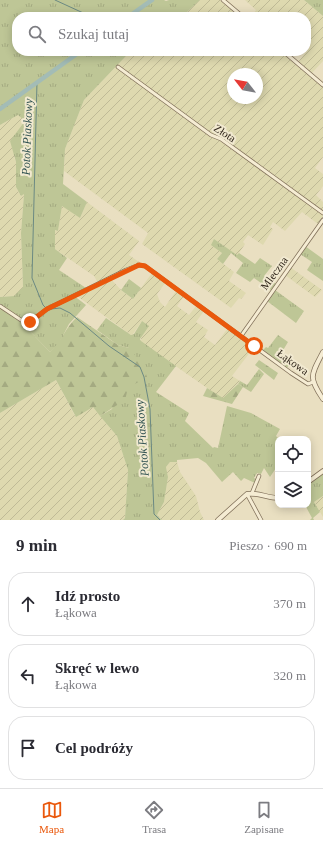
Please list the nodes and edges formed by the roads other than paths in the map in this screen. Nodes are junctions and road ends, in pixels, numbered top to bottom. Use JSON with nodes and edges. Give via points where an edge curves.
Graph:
{"nodes":[{"id":1,"x":223,"y":0,"type":"edge"},
{"id":2,"x":237,"y":12,"type":"edge"},
{"id":3,"x":289,"y":56,"type":"edge"},
{"id":4,"x":118,"y":67,"type":"dead end"},
{"id":5,"x":323,"y":85,"type":"edge"},
{"id":6,"x":323,"y":214,"type":"edge"},
{"id":7,"x":323,"y":220,"type":"edge"},
{"id":8,"x":0,"y":306,"type":"edge"},
{"id":9,"x":240,"y":336,"type":"junction"},
{"id":10,"x":323,"y":352,"type":"edge"},
{"id":11,"x":313,"y":382,"type":"junction"},
{"id":12,"x":323,"y":399,"type":"edge"},
{"id":13,"x":323,"y":471,"type":"edge"},
{"id":14,"x":259,"y":476,"type":"dead end"},
{"id":15,"x":311,"y":480,"type":"edge"},
{"id":16,"x":250,"y":494,"type":"junction"},
{"id":17,"x":275,"y":498,"type":"edge"},
{"id":18,"x":218,"y":520,"type":"edge"},
{"id":19,"x":261,"y":520,"type":"edge"}],
"edges":[{"from":1,"to":2,"type":"street"},
{"from":3,"to":5,"type":"street"},
{"from":4,"to":6,"type":"street","name":"Złota"},
{"from":7,"to":9,"type":"street","name":"Mleczna"},
{"from":8,"to":9,"type":"street","name":"Łąkowa","via":[[21,320],[30,322],[47,309],[139,265],[145,266]]},
{"from":9,"to":11,"type":"street","name":"Łąkowa","via":[[301,380],[308,384]]},
{"from":10,"to":11,"type":"street","via":[[314,371]]},
{"from":11,"to":12,"type":"street"},
{"from":13,"to":15,"type":"street"},
{"from":14,"to":16,"type":"street"},
{"from":16,"to":17,"type":"street"},
{"from":16,"to":18,"type":"street"},
{"from":16,"to":19,"type":"street"}]}
